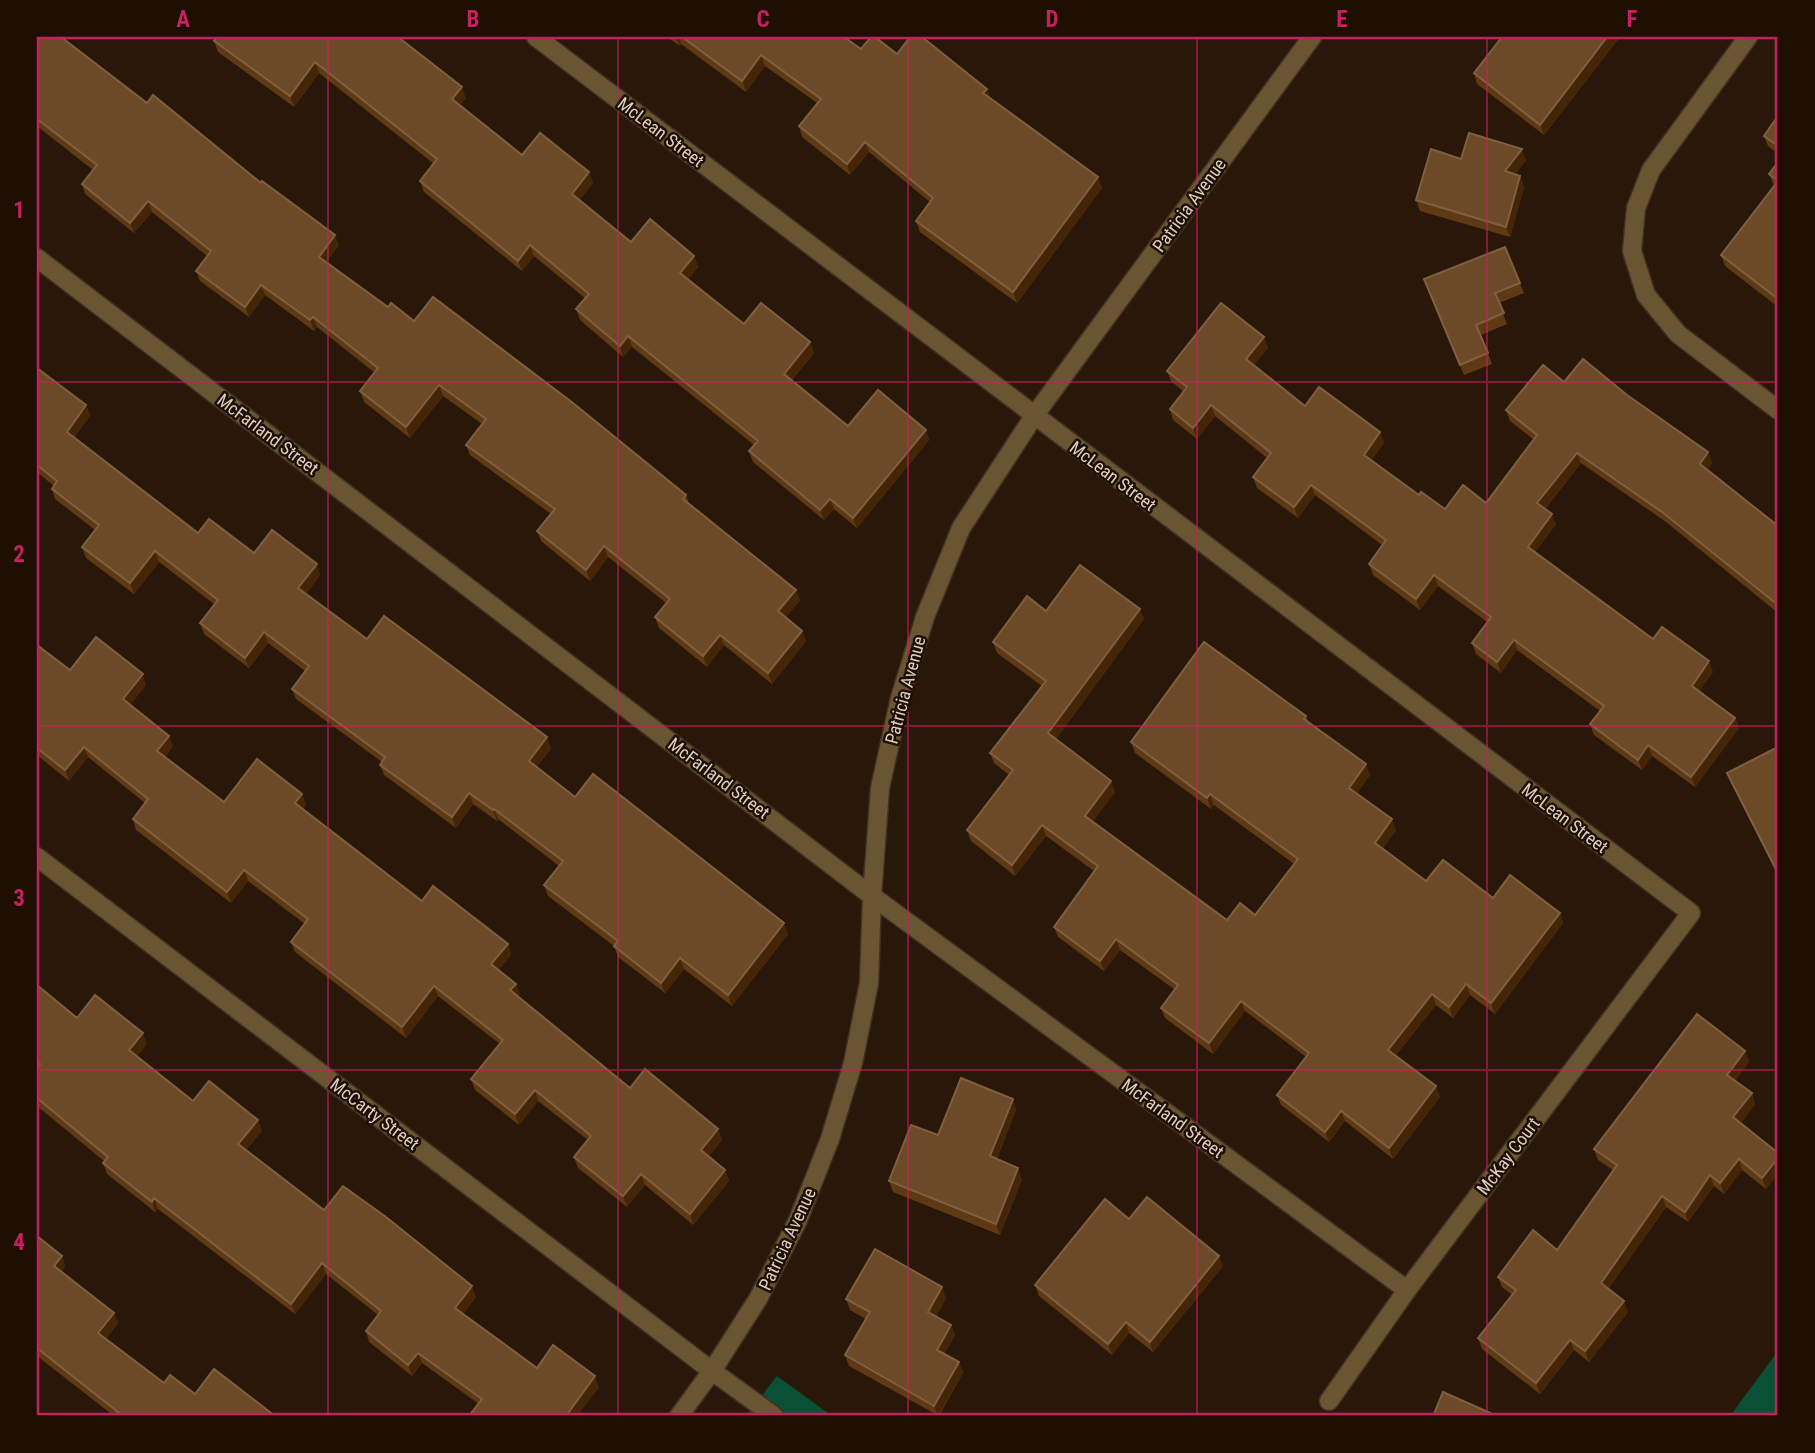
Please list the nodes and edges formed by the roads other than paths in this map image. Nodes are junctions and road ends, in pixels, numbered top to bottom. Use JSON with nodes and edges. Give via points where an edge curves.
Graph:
{"nodes":[{"id":1,"x":536,"y":37,"type":"edge"},
{"id":2,"x":1312,"y":37,"type":"edge"},
{"id":3,"x":1748,"y":37,"type":"edge"},
{"id":4,"x":37,"y":258,"type":"edge"},
{"id":5,"x":1778,"y":410,"type":"edge"},
{"id":6,"x":1034,"y":416,"type":"junction"},
{"id":7,"x":37,"y":857,"type":"edge"},
{"id":8,"x":872,"y":896,"type":"junction"},
{"id":9,"x":1691,"y":913,"type":"joint"},
{"id":10,"x":1407,"y":1290,"type":"junction"},
{"id":11,"x":712,"y":1371,"type":"junction"},
{"id":12,"x":1329,"y":1401,"type":"dead end"},
{"id":13,"x":679,"y":1416,"type":"edge"},
{"id":14,"x":774,"y":1416,"type":"edge"}],
"edges":[{"from":1,"to":6,"type":"street","name":"McLean Street"},
{"from":2,"to":6,"type":"street","name":"Patricia Avenue"},
{"from":3,"to":5,"type":"street","via":[[1651,170],[1636,208],[1632,251],[1646,295],[1678,334]]},
{"from":4,"to":8,"type":"street","name":"McFarland Street"},
{"from":6,"to":8,"type":"street","name":"Patricia Avenue","via":[[961,528],[925,617],[900,698],[880,788]]},
{"from":6,"to":9,"type":"street","name":"McLean Street"},
{"from":7,"to":11,"type":"street","name":"McCarty Street"},
{"from":8,"to":10,"type":"street","name":"McFarland Street"},
{"from":8,"to":11,"type":"street","name":"Patricia Avenue","via":[[869,983],[831,1139],[798,1220],[758,1299]]},
{"from":9,"to":10,"type":"street","name":"McKay Court"},
{"from":10,"to":12,"type":"street","name":"McKay Court"},
{"from":11,"to":13,"type":"street","name":"Patricia Avenue"},
{"from":11,"to":14,"type":"street","name":"McCarty Street"}]}
